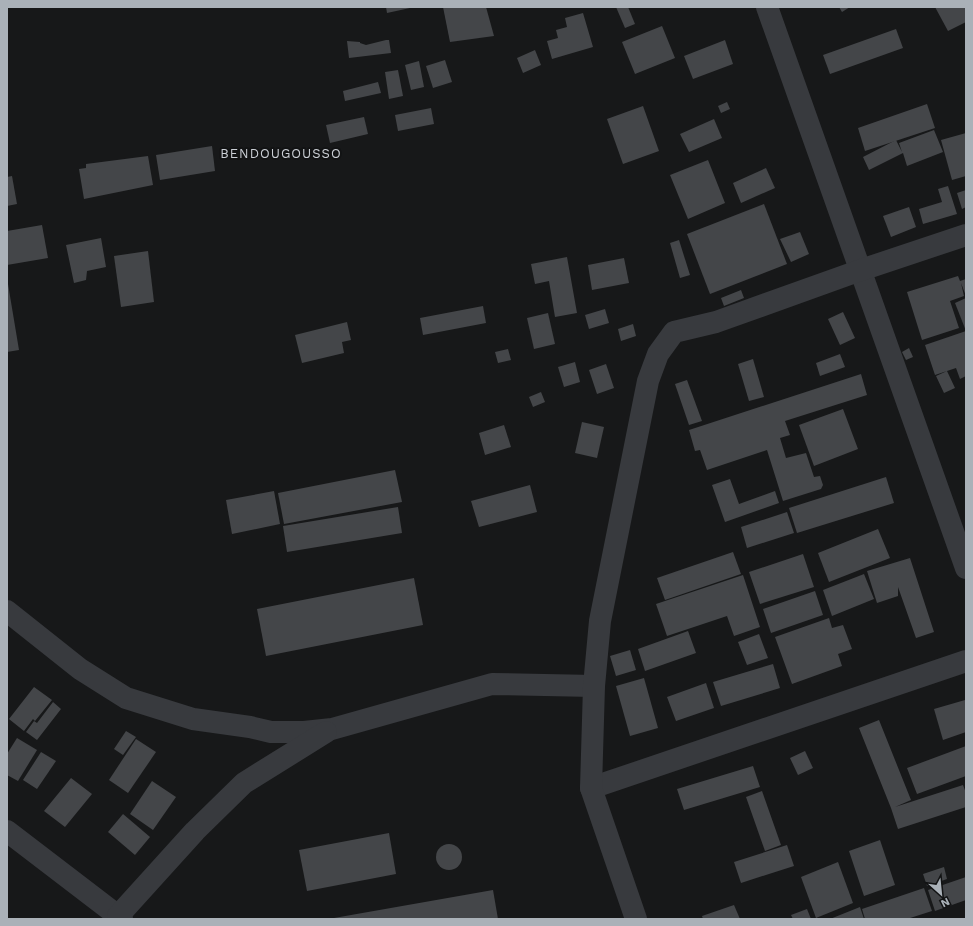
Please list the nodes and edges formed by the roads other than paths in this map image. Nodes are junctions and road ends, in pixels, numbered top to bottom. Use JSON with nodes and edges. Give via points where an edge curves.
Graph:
{"nodes":[{"id":1,"x":767,"y":7,"type":"edge"},
{"id":2,"x":966,"y":235,"type":"edge"},
{"id":3,"x":861,"y":270,"type":"junction"},
{"id":4,"x":966,"y":568,"type":"edge"},
{"id":5,"x":7,"y":611,"type":"edge"},
{"id":6,"x":966,"y":661,"type":"edge"},
{"id":7,"x":594,"y":686,"type":"junction"},
{"id":8,"x":332,"y":729,"type":"junction"},
{"id":9,"x":591,"y":788,"type":"junction"},
{"id":10,"x":7,"y":831,"type":"edge"},
{"id":11,"x":120,"y":917,"type":"edge"},
{"id":12,"x":636,"y":919,"type":"edge"}],
"edges":[{"from":1,"to":3,"type":"street"},
{"from":2,"to":3,"type":"street"},
{"from":3,"to":4,"type":"street"},
{"from":3,"to":7,"type":"street","via":[[716,322],[674,332],[658,354],[648,381],[600,621]]},
{"from":5,"to":8,"type":"street","via":[[80,670],[126,698],[193,719],[271,732]]},
{"from":6,"to":9,"type":"street"},
{"from":7,"to":8,"type":"street","via":[[492,684]]},
{"from":7,"to":9,"type":"street"},
{"from":8,"to":11,"type":"street","via":[[244,782],[195,831]]},
{"from":9,"to":12,"type":"street"},
{"from":10,"to":11,"type":"street"}]}
